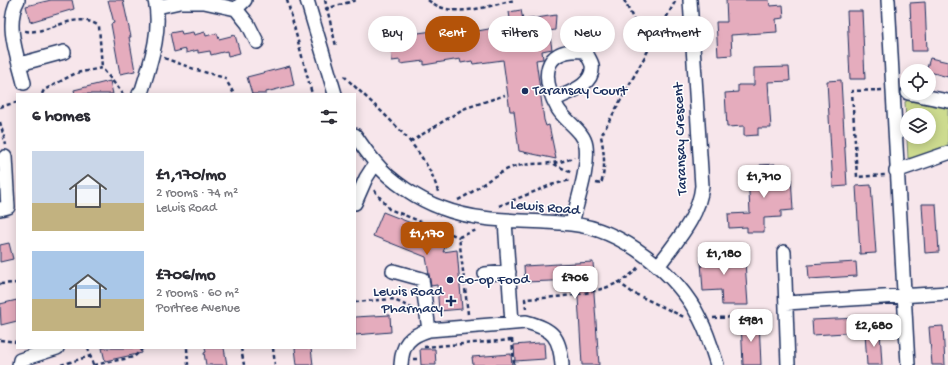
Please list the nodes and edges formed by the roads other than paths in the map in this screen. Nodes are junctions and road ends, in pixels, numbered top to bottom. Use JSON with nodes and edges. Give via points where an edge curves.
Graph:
{"nodes":[{"id":1,"x":18,"y":0,"type":"edge"},
{"id":2,"x":690,"y":0,"type":"edge"},
{"id":3,"x":888,"y":0,"type":"edge"},
{"id":4,"x":204,"y":1,"type":"edge"},
{"id":5,"x":156,"y":3,"type":"edge"},
{"id":6,"x":241,"y":5,"type":"edge"},
{"id":7,"x":309,"y":6,"type":"edge"},
{"id":8,"x":257,"y":42,"type":"dead end"},
{"id":9,"x":64,"y":52,"type":"dead end"},
{"id":10,"x":20,"y":64,"type":"junction"},
{"id":11,"x":24,"y":83,"type":"dead end"},
{"id":12,"x":893,"y":90,"type":"junction"},
{"id":13,"x":900,"y":92,"type":"edge"},
{"id":14,"x":140,"y":93,"type":"edge"},
{"id":15,"x":335,"y":93,"type":"edge"},
{"id":16,"x":555,"y":99,"type":"dead end"},
{"id":17,"x":936,"y":99,"type":"edge"},
{"id":18,"x":948,"y":101,"type":"edge"},
{"id":19,"x":356,"y":136,"type":"edge"},
{"id":20,"x":948,"y":153,"type":"edge"},
{"id":21,"x":7,"y":156,"type":"edge"},
{"id":22,"x":375,"y":164,"type":"junction"},
{"id":23,"x":896,"y":171,"type":"junction"},
{"id":24,"x":356,"y":201,"type":"edge"},
{"id":25,"x":8,"y":210,"type":"edge"},
{"id":26,"x":505,"y":221,"type":"junction"},
{"id":27,"x":572,"y":224,"type":"junction"},
{"id":28,"x":784,"y":252,"type":"dead end"},
{"id":29,"x":659,"y":265,"type":"junction"},
{"id":30,"x":393,"y":271,"type":"dead end"},
{"id":31,"x":509,"y":272,"type":"junction"},
{"id":32,"x":485,"y":274,"type":"dead end"},
{"id":33,"x":948,"y":293,"type":"edge"},
{"id":34,"x":903,"y":295,"type":"junction"},
{"id":35,"x":786,"y":303,"type":"junction"},
{"id":36,"x":512,"y":323,"type":"junction"},
{"id":37,"x":429,"y":330,"type":"junction"},
{"id":38,"x":54,"y":349,"type":"edge"},
{"id":39,"x":19,"y":365,"type":"edge"},
{"id":40,"x":401,"y":365,"type":"edge"},
{"id":41,"x":562,"y":365,"type":"edge"},
{"id":42,"x":717,"y":365,"type":"edge"},
{"id":43,"x":788,"y":365,"type":"edge"},
{"id":44,"x":908,"y":365,"type":"edge"}],
"edges":[{"from":1,"to":10,"type":"street","via":[[12,10],[12,28]]},
{"from":2,"to":29,"type":"street","name":"Taransay Crescent","via":[[701,200],[696,212]]},
{"from":3,"to":12,"type":"street"},
{"from":4,"to":5,"type":"street"},
{"from":4,"to":6,"type":"street"},
{"from":5,"to":14,"type":"street","via":[[158,29],[153,54]]},
{"from":6,"to":8,"type":"street"},
{"from":7,"to":15,"type":"street"},
{"from":9,"to":10,"type":"street"},
{"from":10,"to":11,"type":"street"},
{"from":12,"to":13,"type":"street"},
{"from":12,"to":23,"type":"street"},
{"from":16,"to":27,"type":"street","via":[[558,109],[586,144],[587,161]]},
{"from":17,"to":18,"type":"street"},
{"from":19,"to":22,"type":"street","name":"Lewis Road"},
{"from":20,"to":23,"type":"street"},
{"from":21,"to":25,"type":"street"},
{"from":22,"to":24,"type":"street"},
{"from":22,"to":26,"type":"street","name":"Lewis Road","via":[[407,191],[441,208],[470,217]]},
{"from":23,"to":34,"type":"street"},
{"from":26,"to":27,"type":"street","name":"Lewis Road"},
{"from":26,"to":31,"type":"street"},
{"from":27,"to":29,"type":"street","name":"Lewis Road","via":[[602,232],[628,244]]},
{"from":28,"to":35,"type":"street"},
{"from":29,"to":42,"type":"street","name":"Lewis Road","via":[[700,318]]},
{"from":30,"to":37,"type":"street","via":[[422,279]]},
{"from":31,"to":32,"type":"street"},
{"from":31,"to":36,"type":"street"},
{"from":33,"to":34,"type":"street"},
{"from":34,"to":35,"type":"street"},
{"from":34,"to":44,"type":"street"},
{"from":35,"to":43,"type":"street"},
{"from":36,"to":37,"type":"street"},
{"from":36,"to":41,"type":"street","via":[[541,325],[552,332],[559,343]]},
{"from":37,"to":40,"type":"street","via":[[416,334],[406,343],[401,354]]},
{"from":38,"to":39,"type":"street","via":[[20,360]]}]}
